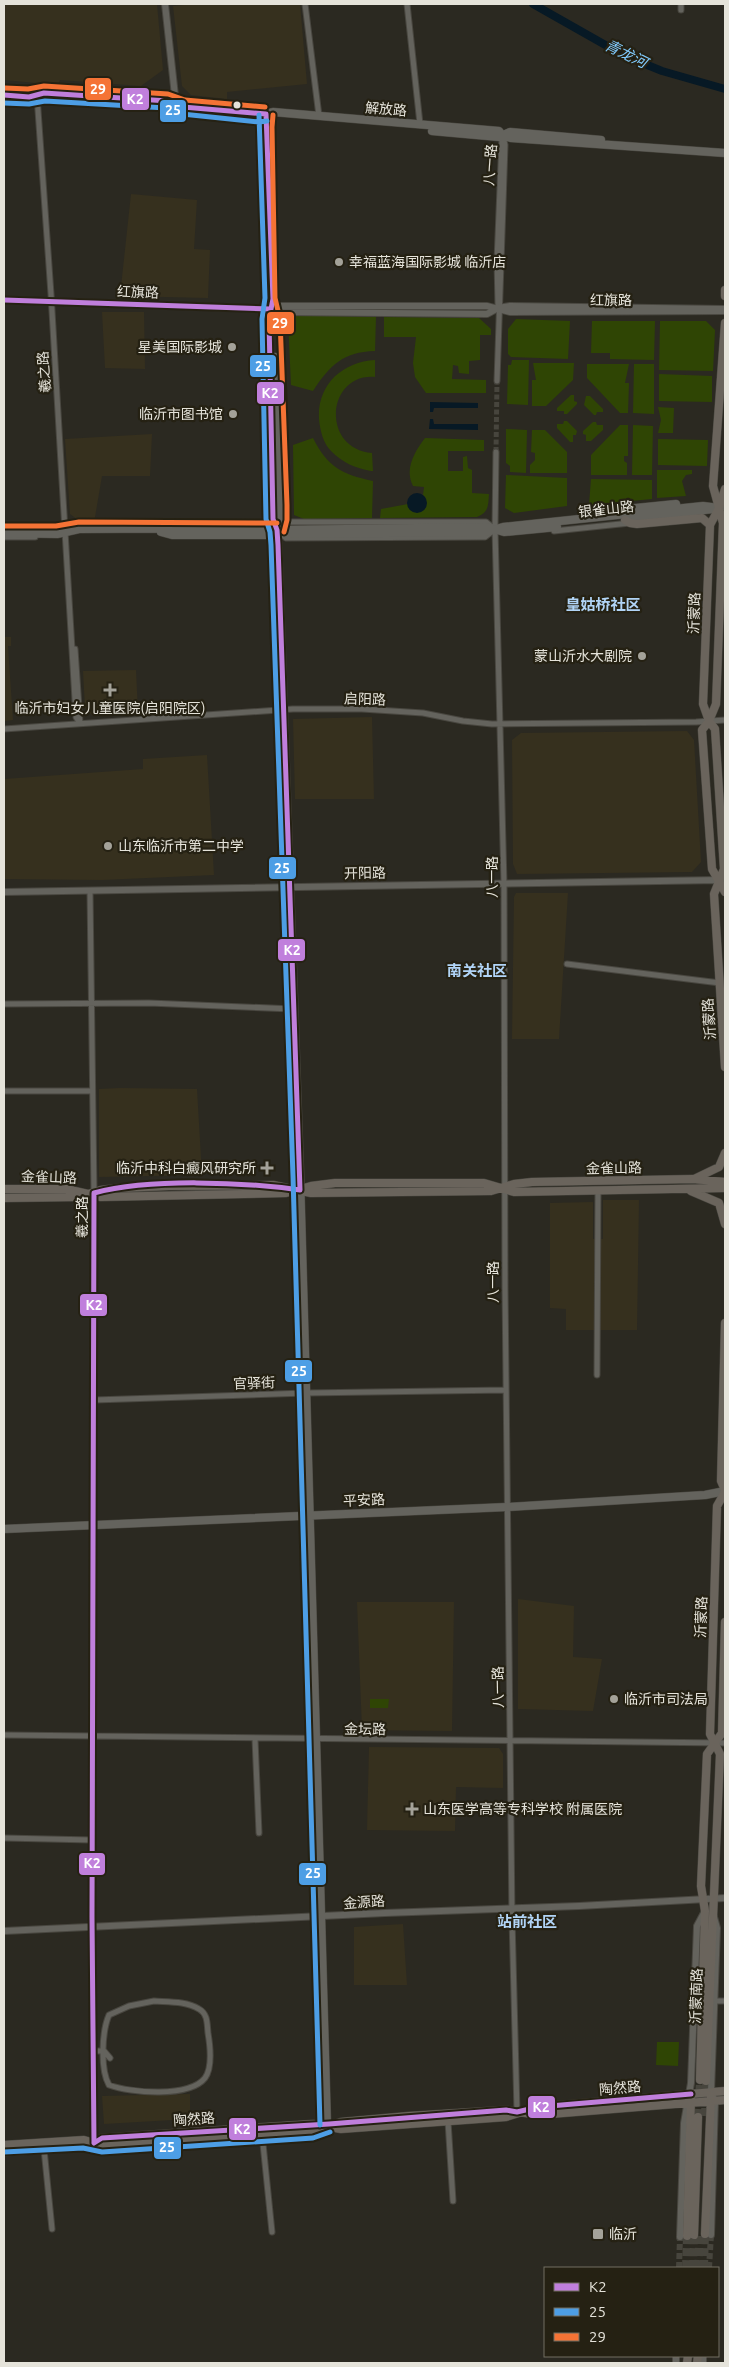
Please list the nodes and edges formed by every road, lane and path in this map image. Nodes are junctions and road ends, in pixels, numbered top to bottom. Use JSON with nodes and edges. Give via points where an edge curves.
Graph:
{"nodes":[{"id":1,"x":165,"y":4,"type":"edge"},
{"id":2,"x":305,"y":4,"type":"edge"},
{"id":3,"x":407,"y":4,"type":"edge"},
{"id":4,"x":681,"y":4,"type":"edge"},
{"id":5,"x":680,"y":10,"type":"dead end"},
{"id":6,"x":4,"y":94,"type":"edge"},
{"id":7,"x":36,"y":96,"type":"junction"},
{"id":8,"x":176,"y":105,"type":"junction"},
{"id":9,"x":266,"y":114,"type":"junction"},
{"id":10,"x":319,"y":116,"type":"junction"},
{"id":11,"x":420,"y":124,"type":"junction"},
{"id":12,"x":503,"y":136,"type":"junction"},
{"id":13,"x":725,"y":149,"type":"edge"},
{"id":14,"x":725,"y":155,"type":"edge"},
{"id":15,"x":725,"y":290,"type":"edge"},
{"id":16,"x":725,"y":296,"type":"edge"},
{"id":17,"x":4,"y":300,"type":"edge"},
{"id":18,"x":51,"y":302,"type":"junction"},
{"id":19,"x":498,"y":308,"type":"junction"},
{"id":20,"x":271,"y":309,"type":"junction"},
{"id":21,"x":725,"y":310,"type":"edge"},
{"id":22,"x":725,"y":323,"type":"edge"},
{"id":23,"x":497,"y":381,"type":"tunnel mouth"},
{"id":24,"x":496,"y":452,"type":"tunnel mouth"},
{"id":25,"x":725,"y":489,"type":"edge"},
{"id":26,"x":723,"y":507,"type":"edge"},
{"id":27,"x":626,"y":509,"type":"junction"},
{"id":28,"x":604,"y":517,"type":"junction"},
{"id":29,"x":628,"y":521,"type":"junction"},
{"id":30,"x":710,"y":525,"type":"junction"},
{"id":31,"x":495,"y":529,"type":"junction"},
{"id":32,"x":277,"y":530,"type":"junction"},
{"id":33,"x":66,"y":531,"type":"junction"},
{"id":34,"x":4,"y":532,"type":"edge"},
{"id":35,"x":284,"y":709,"type":"junction"},
{"id":36,"x":725,"y":720,"type":"edge"},
{"id":37,"x":709,"y":721,"type":"junction"},
{"id":38,"x":80,"y":723,"type":"junction"},
{"id":39,"x":500,"y":724,"type":"junction"},
{"id":40,"x":4,"y":729,"type":"edge"},
{"id":41,"x":722,"y":882,"type":"edge"},
{"id":42,"x":504,"y":884,"type":"junction"},
{"id":43,"x":289,"y":886,"type":"junction"},
{"id":44,"x":90,"y":891,"type":"junction"},
{"id":45,"x":4,"y":892,"type":"edge"},
{"id":46,"x":725,"y":892,"type":"edge"},
{"id":47,"x":567,"y":964,"type":"dead end"},
{"id":48,"x":720,"y":983,"type":"junction"},
{"id":49,"x":91,"y":1002,"type":"junction"},
{"id":50,"x":4,"y":1004,"type":"edge"},
{"id":51,"x":293,"y":1009,"type":"junction"},
{"id":52,"x":725,"y":1067,"type":"edge"},
{"id":53,"x":4,"y":1091,"type":"edge"},
{"id":54,"x":92,"y":1091,"type":"junction"},
{"id":55,"x":725,"y":1153,"type":"edge"},
{"id":56,"x":693,"y":1179,"type":"junction"},
{"id":57,"x":725,"y":1182,"type":"edge"},
{"id":58,"x":4,"y":1188,"type":"edge"},
{"id":59,"x":504,"y":1188,"type":"junction"},
{"id":60,"x":725,"y":1188,"type":"edge"},
{"id":61,"x":687,"y":1189,"type":"junction"},
{"id":62,"x":300,"y":1190,"type":"junction"},
{"id":63,"x":598,"y":1190,"type":"junction"},
{"id":64,"x":94,"y":1194,"type":"junction"},
{"id":65,"x":4,"y":1198,"type":"edge"},
{"id":66,"x":725,"y":1224,"type":"edge"},
{"id":67,"x":725,"y":1323,"type":"edge"},
{"id":68,"x":597,"y":1375,"type":"dead end"},
{"id":69,"x":506,"y":1390,"type":"junction"},
{"id":70,"x":306,"y":1393,"type":"junction"},
{"id":71,"x":94,"y":1400,"type":"junction"},
{"id":72,"x":725,"y":1491,"type":"edge"},
{"id":73,"x":507,"y":1506,"type":"junction"},
{"id":74,"x":310,"y":1515,"type":"junction"},
{"id":75,"x":94,"y":1525,"type":"junction"},
{"id":76,"x":4,"y":1529,"type":"edge"},
{"id":77,"x":725,"y":1622,"type":"edge"},
{"id":78,"x":4,"y":1735,"type":"edge"},
{"id":79,"x":92,"y":1736,"type":"junction"},
{"id":80,"x":255,"y":1739,"type":"junction"},
{"id":81,"x":314,"y":1740,"type":"junction"},
{"id":82,"x":510,"y":1742,"type":"junction"},
{"id":83,"x":725,"y":1743,"type":"edge"},
{"id":84,"x":715,"y":1745,"type":"junction"},
{"id":85,"x":259,"y":1833,"type":"dead end"},
{"id":86,"x":4,"y":1838,"type":"edge"},
{"id":87,"x":92,"y":1840,"type":"junction"},
{"id":88,"x":725,"y":1898,"type":"edge"},
{"id":89,"x":713,"y":1899,"type":"junction"},
{"id":90,"x":702,"y":1900,"type":"junction"},
{"id":91,"x":512,"y":1908,"type":"junction"},
{"id":92,"x":708,"y":1911,"type":"junction"},
{"id":93,"x":321,"y":1917,"type":"junction"},
{"id":94,"x":92,"y":1928,"type":"junction"},
{"id":95,"x":4,"y":1931,"type":"edge"},
{"id":96,"x":714,"y":2000,"type":"junction"},
{"id":97,"x":725,"y":2001,"type":"edge"},
{"id":98,"x":93,"y":2051,"type":"junction"},
{"id":99,"x":104,"y":2051,"type":"junction"},
{"id":100,"x":110,"y":2058,"type":"dead end"},
{"id":101,"x":703,"y":2081,"type":"tunnel mouth"},
{"id":102,"x":725,"y":2091,"type":"edge"},
{"id":103,"x":712,"y":2092,"type":"junction"},
{"id":104,"x":690,"y":2094,"type":"junction"},
{"id":105,"x":725,"y":2100,"type":"edge"},
{"id":106,"x":713,"y":2101,"type":"junction"},
{"id":107,"x":689,"y":2103,"type":"junction"},
{"id":108,"x":517,"y":2112,"type":"junction"},
{"id":109,"x":701,"y":2117,"type":"tunnel mouth"},
{"id":110,"x":448,"y":2121,"type":"junction"},
{"id":111,"x":327,"y":2125,"type":"junction"},
{"id":112,"x":262,"y":2134,"type":"junction"},
{"id":113,"x":94,"y":2143,"type":"junction"},
{"id":114,"x":4,"y":2145,"type":"edge"},
{"id":115,"x":44,"y":2150,"type":"junction"},
{"id":116,"x":4,"y":2152,"type":"edge"},
{"id":117,"x":453,"y":2201,"type":"dead end"},
{"id":118,"x":52,"y":2230,"type":"dead end"},
{"id":119,"x":272,"y":2232,"type":"dead end"},
{"id":120,"x":696,"y":2235,"type":"junction"}],
"edges":[{"from":1,"to":8,"type":"street"},
{"from":2,"to":10,"type":"street"},
{"from":3,"to":11,"type":"street"},
{"from":4,"to":5,"type":"street"},
{"from":6,"to":7,"type":"main road","name":"解放路"},
{"from":7,"to":8,"type":"main road","name":"解放路","via":[[44,93]]},
{"from":7,"to":18,"type":"street","name":"羲之路"},
{"from":8,"to":9,"type":"main road","name":"解放路","via":[[183,102]]},
{"from":9,"to":10,"type":"main road","name":"解放路"},
{"from":9,"to":12,"type":"main road","name":"解放路"},
{"from":9,"to":20,"type":"main road","via":[[268,299]]},
{"from":10,"to":11,"type":"main road","name":"解放路"},
{"from":11,"to":12,"type":"main road","name":"解放路","via":[[499,132]]},
{"from":12,"to":13,"type":"main road","name":"解放路","via":[[510,132]]},
{"from":12,"to":14,"type":"main road","name":"解放路"},
{"from":12,"to":19,"type":"street","name":"八一路"},
{"from":15,"to":16,"type":"main road"},
{"from":17,"to":18,"type":"street","name":"红旗路"},
{"from":18,"to":20,"type":"street","name":"红旗路"},
{"from":18,"to":33,"type":"street","name":"羲之路"},
{"from":19,"to":20,"type":"street","name":"红旗路","via":[[280,306]]},
{"from":19,"to":21,"type":"street","name":"红旗路","via":[[510,312]]},
{"from":19,"to":23,"type":"street","name":"八一路"},
{"from":20,"to":32,"type":"main road","via":[[273,519]]},
{"from":22,"to":26,"type":"main road","name":"沂蒙路","via":[[714,486]]},
{"from":24,"to":31,"type":"street","name":"八一路"},
{"from":25,"to":26,"type":"main road","name":"沂蒙路"},
{"from":26,"to":27,"type":"main road","via":[[703,501]]},
{"from":26,"to":28,"type":"main road","name":"银雀山路","via":[[703,506]]},
{"from":26,"to":29,"type":"main road","name":"银雀山路"},
{"from":26,"to":30,"type":"main road","name":"沂蒙路"},
{"from":26,"to":37,"type":"main road","name":"沂蒙路","via":[[716,704]]},
{"from":27,"to":28,"type":"main road"},
{"from":27,"to":31,"type":"street","via":[[503,524]]},
{"from":28,"to":31,"type":"main road","name":"银雀山路"},
{"from":29,"to":30,"type":"main road","via":[[702,518]]},
{"from":29,"to":31,"type":"main road","name":"银雀山路","via":[[504,532]]},
{"from":30,"to":37,"type":"main road","name":"沂蒙路","via":[[703,704]]},
{"from":31,"to":32,"type":"main road","name":"银雀山路"},
{"from":31,"to":39,"type":"street","name":"八一路"},
{"from":32,"to":33,"type":"main road","name":"银雀山路"},
{"from":32,"to":33,"type":"main road","name":"银雀山路","via":[[265,535]]},
{"from":32,"to":35,"type":"main road"},
{"from":33,"to":34,"type":"main road","name":"银雀山路","via":[[57,534]]},
{"from":33,"to":38,"type":"street","name":"羲之路"},
{"from":35,"to":38,"type":"street","name":"启阳路"},
{"from":35,"to":39,"type":"street","name":"启阳路","via":[[397,711],[480,724]]},
{"from":35,"to":43,"type":"main road"},
{"from":36,"to":37,"type":"street","name":"启阳路"},
{"from":37,"to":39,"type":"street","name":"启阳路"},
{"from":37,"to":41,"type":"main road","name":"沂蒙路","via":[[715,729],[720,790]]},
{"from":37,"to":41,"type":"main road","name":"沂蒙路","via":[[702,730],[706,800],[712,869]]},
{"from":38,"to":40,"type":"street","name":"启阳路"},
{"from":39,"to":42,"type":"street","name":"八一路"},
{"from":41,"to":42,"type":"street","name":"开阳路"},
{"from":41,"to":46,"type":"main road","name":"沂蒙路"},
{"from":41,"to":48,"type":"main road","name":"沂蒙路","via":[[714,894]]},
{"from":42,"to":43,"type":"street","name":"开阳路"},
{"from":42,"to":59,"type":"street","name":"八一路"},
{"from":43,"to":44,"type":"street","name":"开阳路"},
{"from":43,"to":51,"type":"main road"},
{"from":44,"to":45,"type":"street","name":"开阳路"},
{"from":44,"to":49,"type":"street","name":"羲之路"},
{"from":47,"to":48,"type":"street"},
{"from":48,"to":52,"type":"main road","name":"沂蒙路"},
{"from":49,"to":50,"type":"street"},
{"from":49,"to":51,"type":"street"},
{"from":49,"to":54,"type":"street","name":"羲之路"},
{"from":51,"to":62,"type":"main road"},
{"from":53,"to":54,"type":"street"},
{"from":54,"to":64,"type":"street","name":"羲之路"},
{"from":55,"to":56,"type":"main road","via":[[718,1167]]},
{"from":56,"to":57,"type":"main road","name":"金雀山路"},
{"from":56,"to":59,"type":"main road","name":"金雀山路","via":[[532,1182]]},
{"from":58,"to":64,"type":"main road","name":"金雀山路","via":[[66,1189]]},
{"from":59,"to":62,"type":"main road","name":"金雀山路","via":[[400,1193],[311,1193]]},
{"from":59,"to":63,"type":"main road","name":"金雀山路","via":[[514,1192]]},
{"from":59,"to":69,"type":"street","name":"八一路"},
{"from":60,"to":61,"type":"main road","name":"金雀山路"},
{"from":61,"to":63,"type":"main road","name":"金雀山路"},
{"from":61,"to":66,"type":"main road","via":[[719,1203]]},
{"from":62,"to":64,"type":"main road","name":"金雀山路","via":[[274,1185],[169,1186],[118,1188]]},
{"from":62,"to":70,"type":"main road"},
{"from":63,"to":68,"type":"street"},
{"from":64,"to":65,"type":"main road","name":"金雀山路"},
{"from":64,"to":71,"type":"street","name":"羲之路"},
{"from":67,"to":72,"type":"main road","name":"沂蒙路","via":[[721,1481]]},
{"from":69,"to":70,"type":"street","name":"官驿街"},
{"from":69,"to":73,"type":"street","name":"八一路"},
{"from":70,"to":71,"type":"street","name":"官驿街"},
{"from":70,"to":74,"type":"main road"},
{"from":71,"to":75,"type":"street","name":"羲之路"},
{"from":72,"to":73,"type":"main road","name":"平安路","via":[[705,1495]]},
{"from":72,"to":84,"type":"main road","name":"沂蒙路","via":[[717,1506],[710,1734]]},
{"from":73,"to":74,"type":"main road","name":"平安路"},
{"from":73,"to":82,"type":"street","name":"八一路"},
{"from":74,"to":75,"type":"main road","name":"平安路"},
{"from":74,"to":81,"type":"main road"},
{"from":75,"to":76,"type":"main road","name":"平安路"},
{"from":75,"to":79,"type":"street","name":"羲之路"},
{"from":77,"to":84,"type":"main road","name":"沂蒙路","via":[[722,1733]]},
{"from":78,"to":79,"type":"street","name":"金坛路"},
{"from":79,"to":80,"type":"street","name":"金坛路"},
{"from":79,"to":87,"type":"street","name":"羲之路"},
{"from":80,"to":81,"type":"street","name":"金坛路"},
{"from":80,"to":85,"type":"street"},
{"from":81,"to":82,"type":"street","name":"金坛路"},
{"from":81,"to":93,"type":"main road"},
{"from":82,"to":84,"type":"street","name":"金坛路"},
{"from":82,"to":91,"type":"street","name":"八一路"},
{"from":83,"to":84,"type":"street","name":"金坛路"},
{"from":84,"to":89,"type":"main road","name":"沂蒙路","via":[[720,1754]]},
{"from":84,"to":90,"type":"main road","name":"沂蒙路","via":[[707,1754]]},
{"from":86,"to":87,"type":"street"},
{"from":87,"to":94,"type":"street","name":"羲之路"},
{"from":88,"to":89,"type":"street","name":"金源路"},
{"from":89,"to":90,"type":"street","name":"金源路"},
{"from":89,"to":92,"type":"main road","name":"沂蒙路"},
{"from":90,"to":91,"type":"street","name":"金源路"},
{"from":90,"to":92,"type":"main road","name":"沂蒙路"},
{"from":91,"to":93,"type":"street","name":"金源路"},
{"from":91,"to":108,"type":"street","name":"八一路"},
{"from":92,"to":96,"type":"street","via":[[717,1928]]},
{"from":92,"to":101,"type":"main road","name":"沂蒙南路"},
{"from":92,"to":104,"type":"street","via":[[697,1926]]},
{"from":93,"to":94,"type":"street","name":"金源路"},
{"from":93,"to":111,"type":"main road"},
{"from":94,"to":95,"type":"street","name":"金源路"},
{"from":94,"to":98,"type":"street","name":"羲之路"},
{"from":96,"to":97,"type":"street"},
{"from":96,"to":103,"type":"street"},
{"from":98,"to":99,"type":"street"},
{"from":98,"to":113,"type":"street","name":"羲之路"},
{"from":99,"to":99,"type":"street","via":[[104,2070],[110,2085],[122,2090],[147,2092],[186,2089],[204,2079],[209,2070],[206,2016],[200,2009],[183,2003],[154,2001],[129,2006],[109,2014],[103,2028]]},
{"from":99,"to":100,"type":"street"},
{"from":102,"to":103,"type":"main road","name":"陶然路"},
{"from":103,"to":104,"type":"main road","name":"陶然路"},
{"from":103,"to":106,"type":"main road"},
{"from":104,"to":107,"type":"main road"},
{"from":104,"to":108,"type":"main road","name":"陶然路","via":[[538,2107]]},
{"from":105,"to":106,"type":"main road","name":"陶然路"},
{"from":106,"to":107,"type":"main road","name":"陶然路"},
{"from":106,"to":120,"type":"main road"},
{"from":107,"to":108,"type":"main road","name":"陶然路","via":[[538,2115]]},
{"from":107,"to":120,"type":"main road"},
{"from":108,"to":110,"type":"main road","name":"陶然路","via":[[506,2117]]},
{"from":108,"to":111,"type":"main road","name":"陶然路","via":[[409,2116]]},
{"from":109,"to":120,"type":"main road"},
{"from":110,"to":111,"type":"main road","name":"陶然路","via":[[341,2129]]},
{"from":110,"to":117,"type":"street"},
{"from":111,"to":112,"type":"main road","name":"陶然路","via":[[313,2131]]},
{"from":111,"to":113,"type":"main road","name":"陶然路","via":[[102,2138]]},
{"from":112,"to":113,"type":"main road","name":"陶然路","via":[[102,2146]]},
{"from":112,"to":119,"type":"street"},
{"from":113,"to":114,"type":"main road","name":"陶然路","via":[[84,2140]]},
{"from":113,"to":115,"type":"main road","name":"陶然路","via":[[84,2147]]},
{"from":115,"to":116,"type":"main road","name":"陶然路"},
{"from":115,"to":118,"type":"street"}]}
